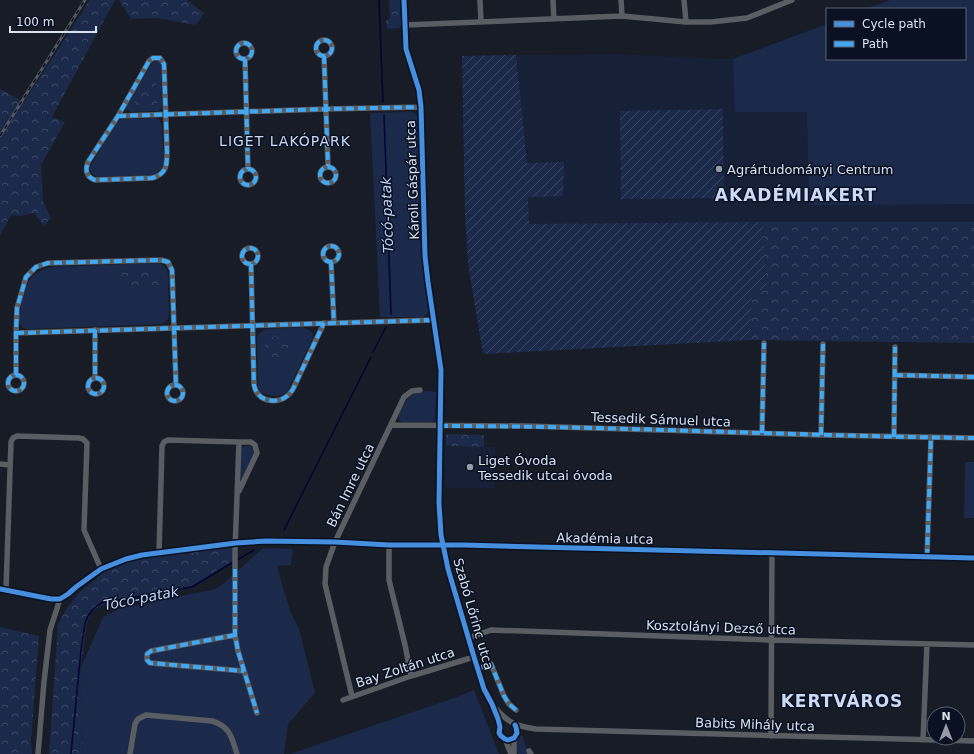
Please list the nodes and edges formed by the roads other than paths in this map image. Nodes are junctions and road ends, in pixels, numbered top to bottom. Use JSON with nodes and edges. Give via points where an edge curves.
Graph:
{"nodes":[{"id":1,"x":404,"y":0,"type":"edge"},
{"id":2,"x":480,"y":0,"type":"edge"},
{"id":3,"x":553,"y":0,"type":"edge"},
{"id":4,"x":621,"y":0,"type":"edge"},
{"id":5,"x":684,"y":0,"type":"edge"},
{"id":6,"x":792,"y":0,"type":"edge"},
{"id":7,"x":622,"y":16,"type":"junction"},
{"id":8,"x":554,"y":19,"type":"junction"},
{"id":9,"x":481,"y":21,"type":"junction"},
{"id":10,"x":686,"y":22,"type":"junction"},
{"id":11,"x":405,"y":25,"type":"junction"},
{"id":12,"x":324,"y":56,"type":"dead end"},
{"id":13,"x":245,"y":59,"type":"dead end"},
{"id":14,"x":421,"y":107,"type":"junction"},
{"id":15,"x":326,"y":109,"type":"junction"},
{"id":16,"x":247,"y":112,"type":"junction"},
{"id":17,"x":166,"y":114,"type":"junction"},
{"id":18,"x":118,"y":116,"type":"junction"},
{"id":19,"x":328,"y":166,"type":"dead end"},
{"id":20,"x":248,"y":169,"type":"dead end"},
{"id":21,"x":331,"y":262,"type":"dead end"},
{"id":22,"x":251,"y":264,"type":"dead end"},
{"id":23,"x":434,"y":320,"type":"junction"},
{"id":24,"x":324,"y":323,"type":"junction"},
{"id":25,"x":334,"y":323,"type":"junction"},
{"id":26,"x":253,"y":325,"type":"junction"},
{"id":27,"x":174,"y":327,"type":"junction"},
{"id":28,"x":94,"y":330,"type":"junction"},
{"id":29,"x":16,"y":333,"type":"junction"},
{"id":30,"x":764,"y":344,"type":"dead end"},
{"id":31,"x":823,"y":344,"type":"dead end"},
{"id":32,"x":895,"y":347,"type":"dead end"},
{"id":33,"x":440,"y":360,"type":"joint"},
{"id":34,"x":16,"y":375,"type":"dead end"},
{"id":35,"x":895,"y":375,"type":"junction"},
{"id":36,"x":974,"y":377,"type":"edge"},
{"id":37,"x":95,"y":378,"type":"dead end"},
{"id":38,"x":176,"y":385,"type":"dead end"},
{"id":39,"x":420,"y":390,"type":"dead end"},
{"id":40,"x":391,"y":425,"type":"junction"},
{"id":41,"x":440,"y":426,"type":"junction"},
{"id":42,"x":762,"y":433,"type":"junction"},
{"id":43,"x":821,"y":435,"type":"junction"},
{"id":44,"x":894,"y":437,"type":"junction"},
{"id":45,"x":931,"y":437,"type":"junction"},
{"id":46,"x":974,"y":438,"type":"edge"},
{"id":47,"x":239,"y":442,"type":"junction"},
{"id":48,"x":0,"y":464,"type":"edge"},
{"id":49,"x":10,"y":465,"type":"junction"},
{"id":50,"x":238,"y":494,"type":"junction"},
{"id":51,"x":335,"y":542,"type":"junction"},
{"id":52,"x":236,"y":543,"type":"junction"},
{"id":53,"x":389,"y":544,"type":"junction"},
{"id":54,"x":443,"y":544,"type":"junction"},
{"id":55,"x":772,"y":553,"type":"junction"},
{"id":56,"x":159,"y":554,"type":"junction"},
{"id":57,"x":927,"y":557,"type":"junction"},
{"id":58,"x":974,"y":558,"type":"edge"},
{"id":59,"x":101,"y":569,"type":"junction"},
{"id":60,"x":3,"y":589,"type":"edge"},
{"id":61,"x":60,"y":598,"type":"junction"},
{"id":62,"x":235,"y":635,"type":"junction"},
{"id":63,"x":469,"y":638,"type":"junction"},
{"id":64,"x":771,"y":640,"type":"junction"},
{"id":65,"x":927,"y":644,"type":"junction"},
{"id":66,"x":974,"y":645,"type":"edge"},
{"id":67,"x":474,"y":657,"type":"junction"},
{"id":68,"x":477,"y":669,"type":"junction"},
{"id":69,"x":244,"y":671,"type":"junction"},
{"id":70,"x":411,"y":676,"type":"junction"},
{"id":71,"x":352,"y":696,"type":"junction"},
{"id":72,"x":343,"y":700,"type":"dead end"},
{"id":73,"x":492,"y":704,"type":"junction"},
{"id":74,"x":516,"y":710,"type":"dead end"},
{"id":75,"x":257,"y":713,"type":"dead end"},
{"id":76,"x":512,"y":723,"type":"junction"},
{"id":77,"x":500,"y":727,"type":"junction"},
{"id":78,"x":536,"y":729,"type":"junction"},
{"id":79,"x":515,"y":735,"type":"junction"},
{"id":80,"x":771,"y":736,"type":"junction"},
{"id":81,"x":505,"y":739,"type":"junction"},
{"id":82,"x":923,"y":740,"type":"junction"},
{"id":83,"x":974,"y":741,"type":"edge"},
{"id":84,"x":38,"y":754,"type":"edge"},
{"id":85,"x":130,"y":754,"type":"edge"},
{"id":86,"x":236,"y":754,"type":"edge"},
{"id":87,"x":513,"y":754,"type":"edge"}],
"edges":[{"from":1,"to":11,"type":"street","name":"Károli Gáspár utca"},
{"from":2,"to":9,"type":"street"},
{"from":3,"to":8,"type":"street"},
{"from":4,"to":7,"type":"street"},
{"from":5,"to":10,"type":"street"},
{"from":6,"to":10,"type":"street","via":[[747,18]]},
{"from":7,"to":8,"type":"street"},
{"from":7,"to":10,"type":"street"},
{"from":8,"to":9,"type":"street"},
{"from":9,"to":11,"type":"street"},
{"from":11,"to":14,"type":"street","name":"Károli Gáspár utca","via":[[406,49],[419,90]]},
{"from":12,"to":15,"type":"street"},
{"from":13,"to":16,"type":"street"},
{"from":14,"to":15,"type":"street","name":"Károli Gáspár utca"},
{"from":14,"to":23,"type":"street","name":"Károli Gáspár utca","via":[[425,256]]},
{"from":15,"to":16,"type":"street","name":"Károli Gáspár utca"},
{"from":15,"to":19,"type":"street"},
{"from":16,"to":17,"type":"street","name":"Károli Gáspár utca"},
{"from":16,"to":20,"type":"street"},
{"from":17,"to":18,"type":"street","name":"Károli Gáspár utca"},
{"from":17,"to":18,"type":"street","via":[[164,64],[156,57],[149,61]]},
{"from":17,"to":18,"type":"street","via":[[167,163],[162,173],[152,178],[95,180],[87,174],[86,166]]},
{"from":21,"to":25,"type":"street"},
{"from":22,"to":26,"type":"street"},
{"from":23,"to":25,"type":"street"},
{"from":23,"to":33,"type":"street","name":"Károli Gáspár utca"},
{"from":24,"to":25,"type":"street"},
{"from":24,"to":26,"type":"street"},
{"from":24,"to":26,"type":"street","via":[[293,389],[288,396],[275,401],[262,398],[256,393]]},
{"from":26,"to":27,"type":"street"},
{"from":27,"to":28,"type":"street"},
{"from":27,"to":29,"type":"street","via":[[172,270],[168,262],[161,260],[48,263],[36,267],[26,277],[17,308]]},
{"from":27,"to":38,"type":"street"},
{"from":28,"to":29,"type":"street"},
{"from":28,"to":37,"type":"street"},
{"from":29,"to":34,"type":"street"},
{"from":30,"to":42,"type":"street"},
{"from":31,"to":43,"type":"street"},
{"from":32,"to":35,"type":"street"},
{"from":33,"to":41,"type":"street","name":"Szabó Lőrinc utca"},
{"from":35,"to":36,"type":"street"},
{"from":35,"to":44,"type":"street"},
{"from":39,"to":40,"type":"street","name":"Bán Imre utca","via":[[412,391],[404,397]]},
{"from":40,"to":41,"type":"street","name":"Tessedik Sámuel utca"},
{"from":40,"to":51,"type":"street","name":"Bán Imre utca"},
{"from":41,"to":42,"type":"street","name":"Tessedik Sámuel utca"},
{"from":41,"to":54,"type":"street","name":"Szabó Lőrinc utca","via":[[439,503]]},
{"from":42,"to":43,"type":"street","name":"Tessedik Sámuel utca"},
{"from":43,"to":44,"type":"street","name":"Tessedik Sámuel utca"},
{"from":44,"to":45,"type":"street","name":"Tessedik Sámuel utca"},
{"from":45,"to":46,"type":"street","name":"Tessedik Sámuel utca"},
{"from":45,"to":57,"type":"street"},
{"from":47,"to":50,"type":"street"},
{"from":47,"to":50,"type":"street","via":[[251,442],[257,448],[257,453]]},
{"from":47,"to":56,"type":"street","via":[[164,442]]},
{"from":48,"to":49,"type":"street"},
{"from":49,"to":59,"type":"street","via":[[11,442],[17,436],[79,438],[87,443],[84,530]]},
{"from":49,"to":60,"type":"street"},
{"from":50,"to":52,"type":"street"},
{"from":51,"to":52,"type":"street","name":"Akadémia utca"},
{"from":51,"to":53,"type":"street","name":"Akadémia utca"},
{"from":51,"to":71,"type":"street","name":"Bán Imre utca","via":[[326,567],[325,584]]},
{"from":52,"to":56,"type":"street","name":"Akadémia utca"},
{"from":52,"to":62,"type":"street"},
{"from":53,"to":54,"type":"street","name":"Akadémia utca"},
{"from":53,"to":70,"type":"street","via":[[389,580]]},
{"from":54,"to":55,"type":"street","name":"Akadémia utca"},
{"from":54,"to":63,"type":"street","name":"Szabó Lőrinc utca"},
{"from":55,"to":57,"type":"street","name":"Akadémia utca"},
{"from":55,"to":64,"type":"street"},
{"from":56,"to":59,"type":"street","name":"Akadémia utca","via":[[126,559]]},
{"from":57,"to":58,"type":"street","name":"Akadémia utca"},
{"from":59,"to":61,"type":"street","name":"Akadémia utca"},
{"from":60,"to":61,"type":"street","via":[[51,599]]},
{"from":61,"to":84,"type":"street","via":[[50,630]]},
{"from":62,"to":69,"type":"street"},
{"from":62,"to":69,"type":"street","via":[[151,651],[147,654],[147,660],[150,663]]},
{"from":63,"to":64,"type":"street","name":"Kosztolányi Dezső utca","via":[[491,630]]},
{"from":63,"to":67,"type":"street","name":"Szabó Lőrinc utca"},
{"from":64,"to":65,"type":"street","name":"Kosztolányi Dezső utca"},
{"from":64,"to":80,"type":"street"},
{"from":65,"to":66,"type":"street","name":"Kosztolányi Dezső utca"},
{"from":65,"to":82,"type":"street"},
{"from":67,"to":68,"type":"street","name":"Szabó Lőrinc utca"},
{"from":67,"to":70,"type":"street","name":"Bay Zoltán utca"},
{"from":68,"to":73,"type":"street","name":"Szabó Lőrinc utca"},
{"from":68,"to":74,"type":"street","via":[[491,664],[504,696]]},
{"from":69,"to":75,"type":"street"},
{"from":70,"to":71,"type":"street","name":"Bay Zoltán utca"},
{"from":71,"to":72,"type":"street","name":"Bay Zoltán utca"},
{"from":73,"to":76,"type":"street","name":"Szabó Lőrinc utca"},
{"from":73,"to":77,"type":"street","name":"Szabó Lőrinc utca"},
{"from":76,"to":77,"type":"street","via":[[504,723]]},
{"from":76,"to":78,"type":"street","name":"Babits Mihály utca"},
{"from":76,"to":79,"type":"street","via":[[516,727]]},
{"from":77,"to":81,"type":"street","via":[[499,733]]},
{"from":78,"to":79,"type":"street","name":"Babits Mihály utca"},
{"from":78,"to":80,"type":"street","name":"Babits Mihály utca"},
{"from":79,"to":81,"type":"street","via":[[508,740]]},
{"from":79,"to":87,"type":"street"},
{"from":80,"to":82,"type":"street","name":"Babits Mihály utca"},
{"from":81,"to":87,"type":"street"},
{"from":82,"to":83,"type":"street","name":"Babits Mihály utca"},
{"from":85,"to":86,"type":"street","via":[[135,724],[146,715],[219,723],[229,731]]}]}
